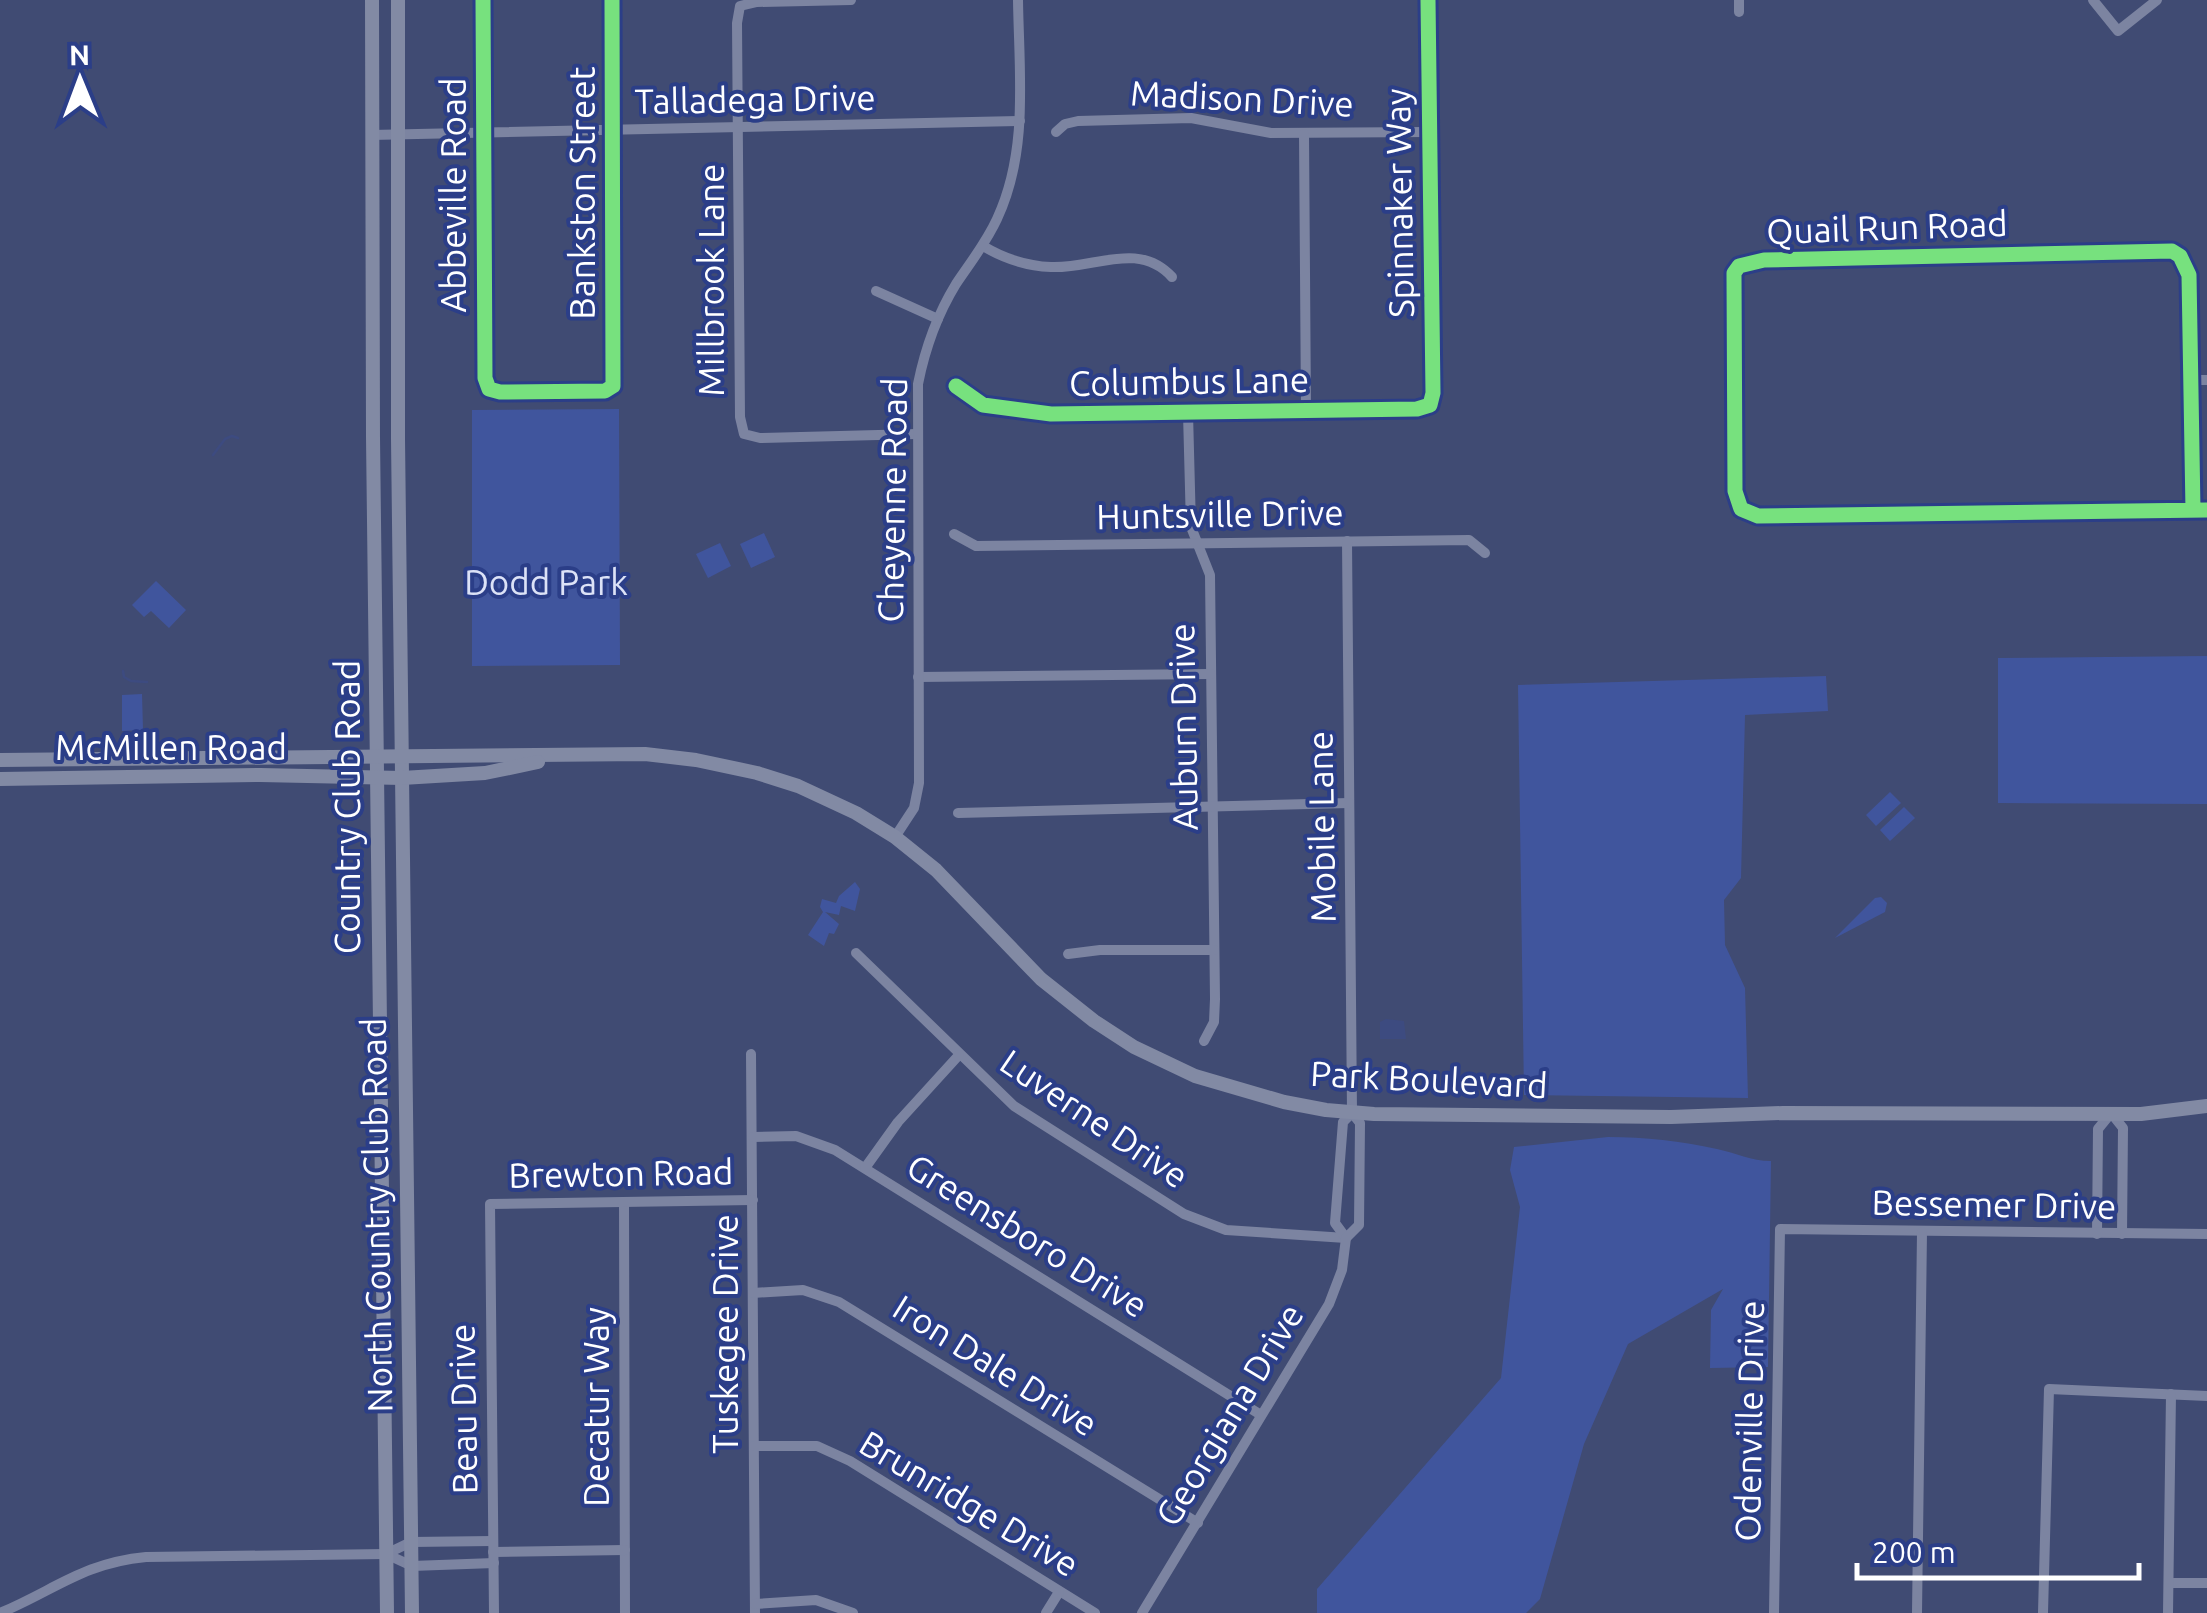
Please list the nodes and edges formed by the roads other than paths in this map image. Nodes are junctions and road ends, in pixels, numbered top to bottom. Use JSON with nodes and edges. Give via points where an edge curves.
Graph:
{"nodes":[{"id":1,"x":372,"y":0,"type":"edge"},
{"id":2,"x":398,"y":0,"type":"edge"},
{"id":3,"x":483,"y":0,"type":"edge"},
{"id":4,"x":612,"y":0,"type":"edge"},
{"id":5,"x":851,"y":0,"type":"edge"},
{"id":6,"x":1018,"y":0,"type":"edge"},
{"id":7,"x":1428,"y":0,"type":"edge"},
{"id":8,"x":2094,"y":0,"type":"edge"},
{"id":9,"x":2157,"y":0,"type":"edge"},
{"id":10,"x":1020,"y":122,"type":"junction"},
{"id":11,"x":739,"y":127,"type":"junction"},
{"id":12,"x":612,"y":130,"type":"junction"},
{"id":13,"x":1056,"y":132,"type":"dead end"},
{"id":14,"x":1429,"y":132,"type":"junction"},
{"id":15,"x":484,"y":133,"type":"junction"},
{"id":16,"x":397,"y":134,"type":"junction"},
{"id":17,"x":1304,"y":134,"type":"junction"},
{"id":18,"x":371,"y":135,"type":"junction"},
{"id":19,"x":983,"y":246,"type":"junction"},
{"id":20,"x":1172,"y":277,"type":"dead end"},
{"id":21,"x":876,"y":291,"type":"dead end"},
{"id":22,"x":938,"y":319,"type":"junction"},
{"id":23,"x":2189,"y":380,"type":"junction"},
{"id":24,"x":2207,"y":380,"type":"edge"},
{"id":25,"x":956,"y":386,"type":"dead end"},
{"id":26,"x":489,"y":389,"type":"joint"},
{"id":27,"x":1430,"y":406,"type":"joint"},
{"id":28,"x":1306,"y":411,"type":"junction"},
{"id":29,"x":1188,"y":413,"type":"junction"},
{"id":30,"x":917,"y":434,"type":"junction"},
{"id":31,"x":400,"y":498,"type":"junction"},
{"id":32,"x":375,"y":499,"type":"junction"},
{"id":33,"x":2194,"y":510,"type":"junction"},
{"id":34,"x":2207,"y":510,"type":"edge"},
{"id":35,"x":954,"y":534,"type":"dead end"},
{"id":36,"x":1346,"y":542,"type":"junction"},
{"id":37,"x":1197,"y":543,"type":"junction"},
{"id":38,"x":1485,"y":553,"type":"dead end"},
{"id":39,"x":1211,"y":674,"type":"junction"},
{"id":40,"x":918,"y":676,"type":"junction"},
{"id":41,"x":576,"y":755,"type":"junction"},
{"id":42,"x":376,"y":756,"type":"junction"},
{"id":43,"x":402,"y":756,"type":"junction"},
{"id":44,"x":0,"y":760,"type":"edge"},
{"id":45,"x":402,"y":778,"type":"junction"},
{"id":46,"x":0,"y":779,"type":"edge"},
{"id":47,"x":377,"y":779,"type":"junction"},
{"id":48,"x":1349,"y":803,"type":"junction"},
{"id":49,"x":1213,"y":806,"type":"junction"},
{"id":50,"x":958,"y":813,"type":"dead end"},
{"id":51,"x":896,"y":837,"type":"junction"},
{"id":52,"x":1214,"y":950,"type":"junction"},
{"id":53,"x":856,"y":954,"type":"dead end"},
{"id":54,"x":1068,"y":954,"type":"dead end"},
{"id":55,"x":1204,"y":1041,"type":"dead end"},
{"id":56,"x":751,"y":1054,"type":"dead end"},
{"id":57,"x":959,"y":1056,"type":"junction"},
{"id":58,"x":2207,"y":1106,"type":"edge"},
{"id":59,"x":1352,"y":1113,"type":"junction"},
{"id":60,"x":2111,"y":1114,"type":"junction"},
{"id":61,"x":752,"y":1137,"type":"junction"},
{"id":62,"x":866,"y":1168,"type":"junction"},
{"id":63,"x":753,"y":1200,"type":"junction"},
{"id":64,"x":624,"y":1202,"type":"junction"},
{"id":65,"x":490,"y":1204,"type":"joint"},
{"id":66,"x":1780,"y":1229,"type":"joint"},
{"id":67,"x":1922,"y":1232,"type":"junction"},
{"id":68,"x":2098,"y":1234,"type":"junction"},
{"id":69,"x":2122,"y":1234,"type":"junction"},
{"id":70,"x":2207,"y":1234,"type":"edge"},
{"id":71,"x":1346,"y":1238,"type":"junction"},
{"id":72,"x":753,"y":1293,"type":"junction"},
{"id":73,"x":408,"y":1330,"type":"junction"},
{"id":74,"x":383,"y":1331,"type":"junction"},
{"id":75,"x":2171,"y":1394,"type":"junction"},
{"id":76,"x":2207,"y":1396,"type":"edge"},
{"id":77,"x":1262,"y":1415,"type":"junction"},
{"id":78,"x":754,"y":1446,"type":"junction"},
{"id":79,"x":1198,"y":1523,"type":"junction"},
{"id":80,"x":411,"y":1542,"type":"junction"},
{"id":81,"x":626,"y":1550,"type":"junction"},
{"id":82,"x":494,"y":1552,"type":"junction"},
{"id":83,"x":386,"y":1554,"type":"junction"},
{"id":84,"x":412,"y":1566,"type":"junction"},
{"id":85,"x":2169,"y":1583,"type":"junction"},
{"id":86,"x":2207,"y":1584,"type":"edge"},
{"id":87,"x":1059,"y":1592,"type":"junction"},
{"id":88,"x":755,"y":1608,"type":"edge"},
{"id":89,"x":0,"y":1612,"type":"edge"},
{"id":90,"x":387,"y":1613,"type":"edge"},
{"id":91,"x":412,"y":1613,"type":"edge"},
{"id":92,"x":494,"y":1613,"type":"edge"},
{"id":93,"x":625,"y":1613,"type":"edge"},
{"id":94,"x":853,"y":1613,"type":"edge"},
{"id":95,"x":1046,"y":1613,"type":"edge"},
{"id":96,"x":1095,"y":1613,"type":"edge"},
{"id":97,"x":1142,"y":1613,"type":"edge"},
{"id":98,"x":1774,"y":1613,"type":"edge"},
{"id":99,"x":1917,"y":1613,"type":"edge"},
{"id":100,"x":2042,"y":1613,"type":"edge"},
{"id":101,"x":2168,"y":1613,"type":"edge"}],
"edges":[{"from":1,"to":18,"type":"main road","name":"Country Club Road"},
{"from":2,"to":16,"type":"main road","name":"Country Club Road"},
{"from":3,"to":15,"type":"street","name":"Abbeville Road"},
{"from":4,"to":12,"type":"street","name":"Bankston Street"},
{"from":5,"to":11,"type":"street","name":"Millbrook Lane","via":[[740,6]]},
{"from":6,"to":10,"type":"street","name":"Cheyenne Road"},
{"from":7,"to":14,"type":"street","name":"Spinnaker Way"},
{"from":8,"to":9,"type":"street","via":[[2118,31]]},
{"from":10,"to":11,"type":"street","name":"Talladega Drive"},
{"from":10,"to":19,"type":"street","name":"Cheyenne Road","via":[[1010,187]]},
{"from":11,"to":12,"type":"street","name":"Talladega Drive"},
{"from":11,"to":30,"type":"street","name":"Millbrook Lane","via":[[744,434]]},
{"from":12,"to":15,"type":"street","name":"Talladega Drive"},
{"from":12,"to":26,"type":"street","name":"Bankston Street","via":[[613,386]]},
{"from":13,"to":17,"type":"street","name":"Madison Drive","via":[[1078,121],[1191,118]]},
{"from":14,"to":17,"type":"street","name":"Madison Drive"},
{"from":14,"to":27,"type":"street","name":"Spinnaker Way"},
{"from":15,"to":16,"type":"street","name":"Talladega Drive"},
{"from":15,"to":26,"type":"street","name":"Abbeville Road"},
{"from":16,"to":18,"type":"street","name":"Talladega Drive"},
{"from":16,"to":31,"type":"main road","name":"Country Club Road"},
{"from":17,"to":28,"type":"street"},
{"from":18,"to":32,"type":"main road","name":"Country Club Road"},
{"from":19,"to":20,"type":"street","via":[[1051,267],[1137,257],[1160,264]]},
{"from":19,"to":22,"type":"street","name":"Cheyenne Road"},
{"from":21,"to":22,"type":"street"},
{"from":22,"to":30,"type":"street","name":"Cheyenne Road","via":[[918,384]]},
{"from":23,"to":24,"type":"street"},
{"from":23,"to":33,"type":"street","name":"Quail Run Road"},
{"from":23,"to":33,"type":"street","name":"Quail Run Road","via":[[2188,274],[2172,252],[1764,260],[1740,266],[1732,280],[1735,491],[1741,509],[1758,516]]},
{"from":25,"to":29,"type":"street","name":"Columbus Lane","via":[[983,405],[1019,412]]},
{"from":27,"to":28,"type":"street","name":"Columbus Lane"},
{"from":28,"to":29,"type":"street","name":"Columbus Lane"},
{"from":29,"to":37,"type":"street","name":"Auburn Drive"},
{"from":30,"to":40,"type":"street","name":"Cheyenne Road"},
{"from":31,"to":32,"type":"main road"},
{"from":31,"to":43,"type":"main road","name":"Country Club Road"},
{"from":32,"to":42,"type":"main road","name":"Country Club Road"},
{"from":33,"to":34,"type":"street","name":"Quail Run Road"},
{"from":35,"to":37,"type":"street","name":"Huntsville Drive","via":[[976,546]]},
{"from":36,"to":37,"type":"street","name":"Huntsville Drive"},
{"from":36,"to":38,"type":"street","name":"Huntsville Drive","via":[[1469,540]]},
{"from":36,"to":48,"type":"street","name":"Mobile Lane"},
{"from":37,"to":39,"type":"street","name":"Auburn Drive","via":[[1210,574]]},
{"from":39,"to":40,"type":"street"},
{"from":39,"to":49,"type":"street","name":"Auburn Drive"},
{"from":40,"to":51,"type":"street","name":"Cheyenne Road","via":[[918,796]]},
{"from":41,"to":43,"type":"main road","name":"Park Boulevard"},
{"from":41,"to":45,"type":"main road","name":"Park Boulevard"},
{"from":41,"to":51,"type":"main road","name":"Park Boulevard","via":[[656,755],[756,772],[838,804]]},
{"from":42,"to":43,"type":"main road","name":"Park Boulevard"},
{"from":42,"to":44,"type":"main road","name":"McMillen Road"},
{"from":42,"to":47,"type":"main road","name":"Country Club Road"},
{"from":43,"to":45,"type":"main road","name":"North Country Club Road"},
{"from":45,"to":47,"type":"main road","name":"McMillen Road"},
{"from":45,"to":73,"type":"main road","name":"North Country Club Road"},
{"from":46,"to":47,"type":"main road","name":"McMillen Road"},
{"from":47,"to":74,"type":"main road","name":"Country Club Road"},
{"from":48,"to":49,"type":"street"},
{"from":48,"to":59,"type":"street","name":"Mobile Lane"},
{"from":49,"to":50,"type":"street"},
{"from":49,"to":52,"type":"street","name":"Auburn Drive"},
{"from":51,"to":59,"type":"main road","name":"Park Boulevard","via":[[954,886],[1041,979],[1124,1040],[1170,1066],[1237,1090]]},
{"from":52,"to":54,"type":"street"},
{"from":52,"to":55,"type":"street","name":"Auburn Drive","via":[[1214,1022]]},
{"from":53,"to":57,"type":"street","name":"Luverne Drive"},
{"from":56,"to":61,"type":"street","name":"Tuskegee Drive"},
{"from":57,"to":62,"type":"street"},
{"from":57,"to":71,"type":"street","name":"Luverne Drive","via":[[1014,1106],[1184,1214],[1226,1230]]},
{"from":58,"to":60,"type":"main road","name":"Park Boulevard"},
{"from":59,"to":60,"type":"main road","name":"Park Boulevard"},
{"from":59,"to":71,"type":"street","name":"Georgiana Drive","via":[[1343,1122],[1335,1224]]},
{"from":59,"to":71,"type":"street","name":"Georgiana Drive","via":[[1360,1124],[1360,1225]]},
{"from":60,"to":68,"type":"street","via":[[2098,1129]]},
{"from":60,"to":69,"type":"street","via":[[2123,1128]]},
{"from":61,"to":62,"type":"street","name":"Greensboro Drive","via":[[796,1136]]},
{"from":61,"to":63,"type":"street","name":"Tuskegee Drive"},
{"from":62,"to":77,"type":"street","name":"Greensboro Drive"},
{"from":63,"to":64,"type":"street","name":"Brewton Road"},
{"from":63,"to":72,"type":"street","name":"Tuskegee Drive"},
{"from":64,"to":65,"type":"street","name":"Brewton Road"},
{"from":64,"to":81,"type":"street","name":"Decatur Way"},
{"from":65,"to":82,"type":"street","name":"Beau Drive"},
{"from":66,"to":67,"type":"street","name":"Bessemer Drive"},
{"from":66,"to":98,"type":"street","name":"Odenville Drive"},
{"from":67,"to":68,"type":"street","name":"Bessemer Drive"},
{"from":67,"to":99,"type":"street"},
{"from":68,"to":69,"type":"street","name":"Bessemer Drive"},
{"from":69,"to":70,"type":"street","name":"Bessemer Drive"},
{"from":71,"to":77,"type":"street","name":"Georgiana Drive","via":[[1329,1304]]},
{"from":72,"to":78,"type":"street","name":"Tuskegee Drive"},
{"from":72,"to":79,"type":"street","name":"Iron Dale Drive","via":[[803,1290],[839,1302]]},
{"from":73,"to":74,"type":"main road"},
{"from":73,"to":80,"type":"main road","name":"North Country Club Road"},
{"from":74,"to":83,"type":"main road","name":"Country Club Road"},
{"from":75,"to":76,"type":"street"},
{"from":75,"to":85,"type":"street"},
{"from":75,"to":100,"type":"street","via":[[2049,1390]]},
{"from":77,"to":79,"type":"street","name":"Georgiana Drive"},
{"from":78,"to":87,"type":"street","name":"Brunridge Drive","via":[[817,1446],[850,1461]]},
{"from":78,"to":88,"type":"street","name":"Tuskegee Drive"},
{"from":79,"to":97,"type":"street","name":"Georgiana Drive"},
{"from":80,"to":82,"type":"street"},
{"from":80,"to":83,"type":"street"},
{"from":80,"to":84,"type":"main road","name":"North Country Club Road"},
{"from":81,"to":82,"type":"street"},
{"from":81,"to":93,"type":"street","name":"Decatur Way"},
{"from":82,"to":84,"type":"street"},
{"from":82,"to":92,"type":"street","name":"Beau Drive"},
{"from":83,"to":84,"type":"street"},
{"from":83,"to":89,"type":"street","via":[[112,1560]]},
{"from":83,"to":90,"type":"main road","name":"Country Club Road"},
{"from":84,"to":91,"type":"main road","name":"North Country Club Road"},
{"from":85,"to":86,"type":"street"},
{"from":85,"to":101,"type":"street"},
{"from":87,"to":95,"type":"street"},
{"from":87,"to":96,"type":"street","name":"Brunridge Drive"},
{"from":88,"to":94,"type":"street","via":[[816,1600]]}]}
